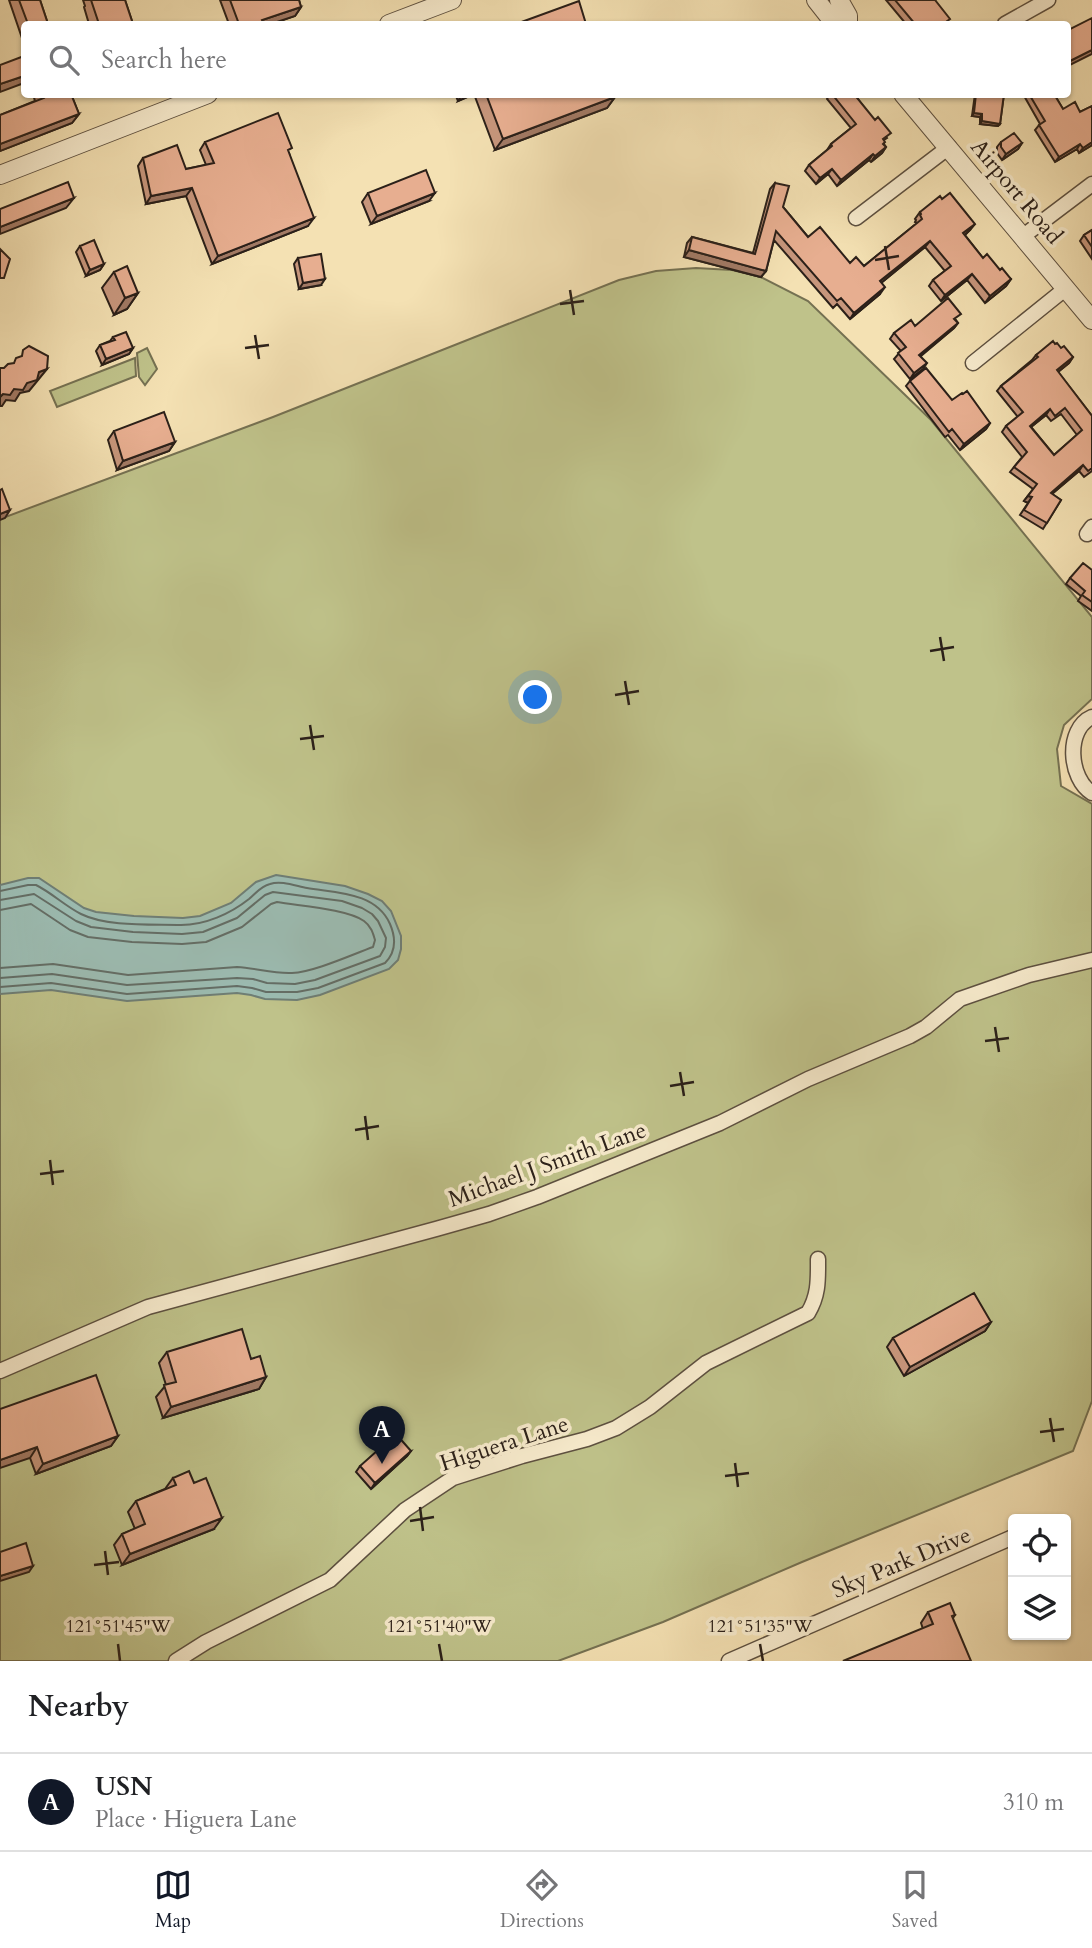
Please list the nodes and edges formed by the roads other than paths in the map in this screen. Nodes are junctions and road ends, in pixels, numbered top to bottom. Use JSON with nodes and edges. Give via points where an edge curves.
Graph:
{"nodes":[{"id":1,"x":452,"y":0,"type":"edge"},
{"id":2,"x":816,"y":0,"type":"edge"},
{"id":3,"x":839,"y":0,"type":"edge"},
{"id":4,"x":1048,"y":0,"type":"edge"},
{"id":5,"x":397,"y":21,"type":"edge"},
{"id":6,"x":837,"y":21,"type":"edge"},
{"id":7,"x":847,"y":21,"type":"edge"},
{"id":8,"x":1010,"y":21,"type":"edge"},
{"id":9,"x":198,"y":98,"type":"edge"},
{"id":10,"x":909,"y":98,"type":"edge"},
{"id":11,"x":949,"y":147,"type":"junction"},
{"id":12,"x":0,"y":175,"type":"edge"},
{"id":13,"x":1092,"y":184,"type":"edge"},
{"id":14,"x":856,"y":218,"type":"dead end"},
{"id":15,"x":1023,"y":237,"type":"junction"},
{"id":16,"x":1065,"y":289,"type":"junction"},
{"id":17,"x":1092,"y":320,"type":"edge"},
{"id":18,"x":973,"y":363,"type":"dead end"},
{"id":19,"x":1092,"y":717,"type":"edge"},
{"id":20,"x":1092,"y":793,"type":"edge"},
{"id":21,"x":1092,"y":960,"type":"edge"},
{"id":22,"x":818,"y":1259,"type":"dead end"},
{"id":23,"x":0,"y":1371,"type":"edge"},
{"id":24,"x":1008,"y":1539,"type":"edge"},
{"id":25,"x":176,"y":1661,"type":"edge"},
{"id":26,"x":729,"y":1661,"type":"edge"}],
"edges":[{"from":1,"to":5,"type":"street"},
{"from":2,"to":6,"type":"street"},
{"from":3,"to":7,"type":"street"},
{"from":4,"to":8,"type":"street"},
{"from":9,"to":12,"type":"street"},
{"from":10,"to":11,"type":"street","name":"Airport Road"},
{"from":11,"to":14,"type":"street"},
{"from":11,"to":15,"type":"street","name":"Airport Road"},
{"from":13,"to":15,"type":"street"},
{"from":15,"to":16,"type":"street","name":"Airport Road"},
{"from":16,"to":17,"type":"street","name":"Airport Road"},
{"from":16,"to":18,"type":"street"},
{"from":19,"to":20,"type":"street","via":[[1075,736],[1072,758],[1078,776]]},
{"from":21,"to":23,"type":"street","name":"Michael J Smith Lane","via":[[960,999],[910,1036],[720,1123],[537,1197],[148,1307]]},
{"from":22,"to":25,"type":"street","name":"Higuera Lane","via":[[818,1290],[808,1313],[706,1363],[615,1428],[453,1478],[405,1510],[330,1580]]},
{"from":24,"to":26,"type":"street","name":"Sky Park Drive"}]}
